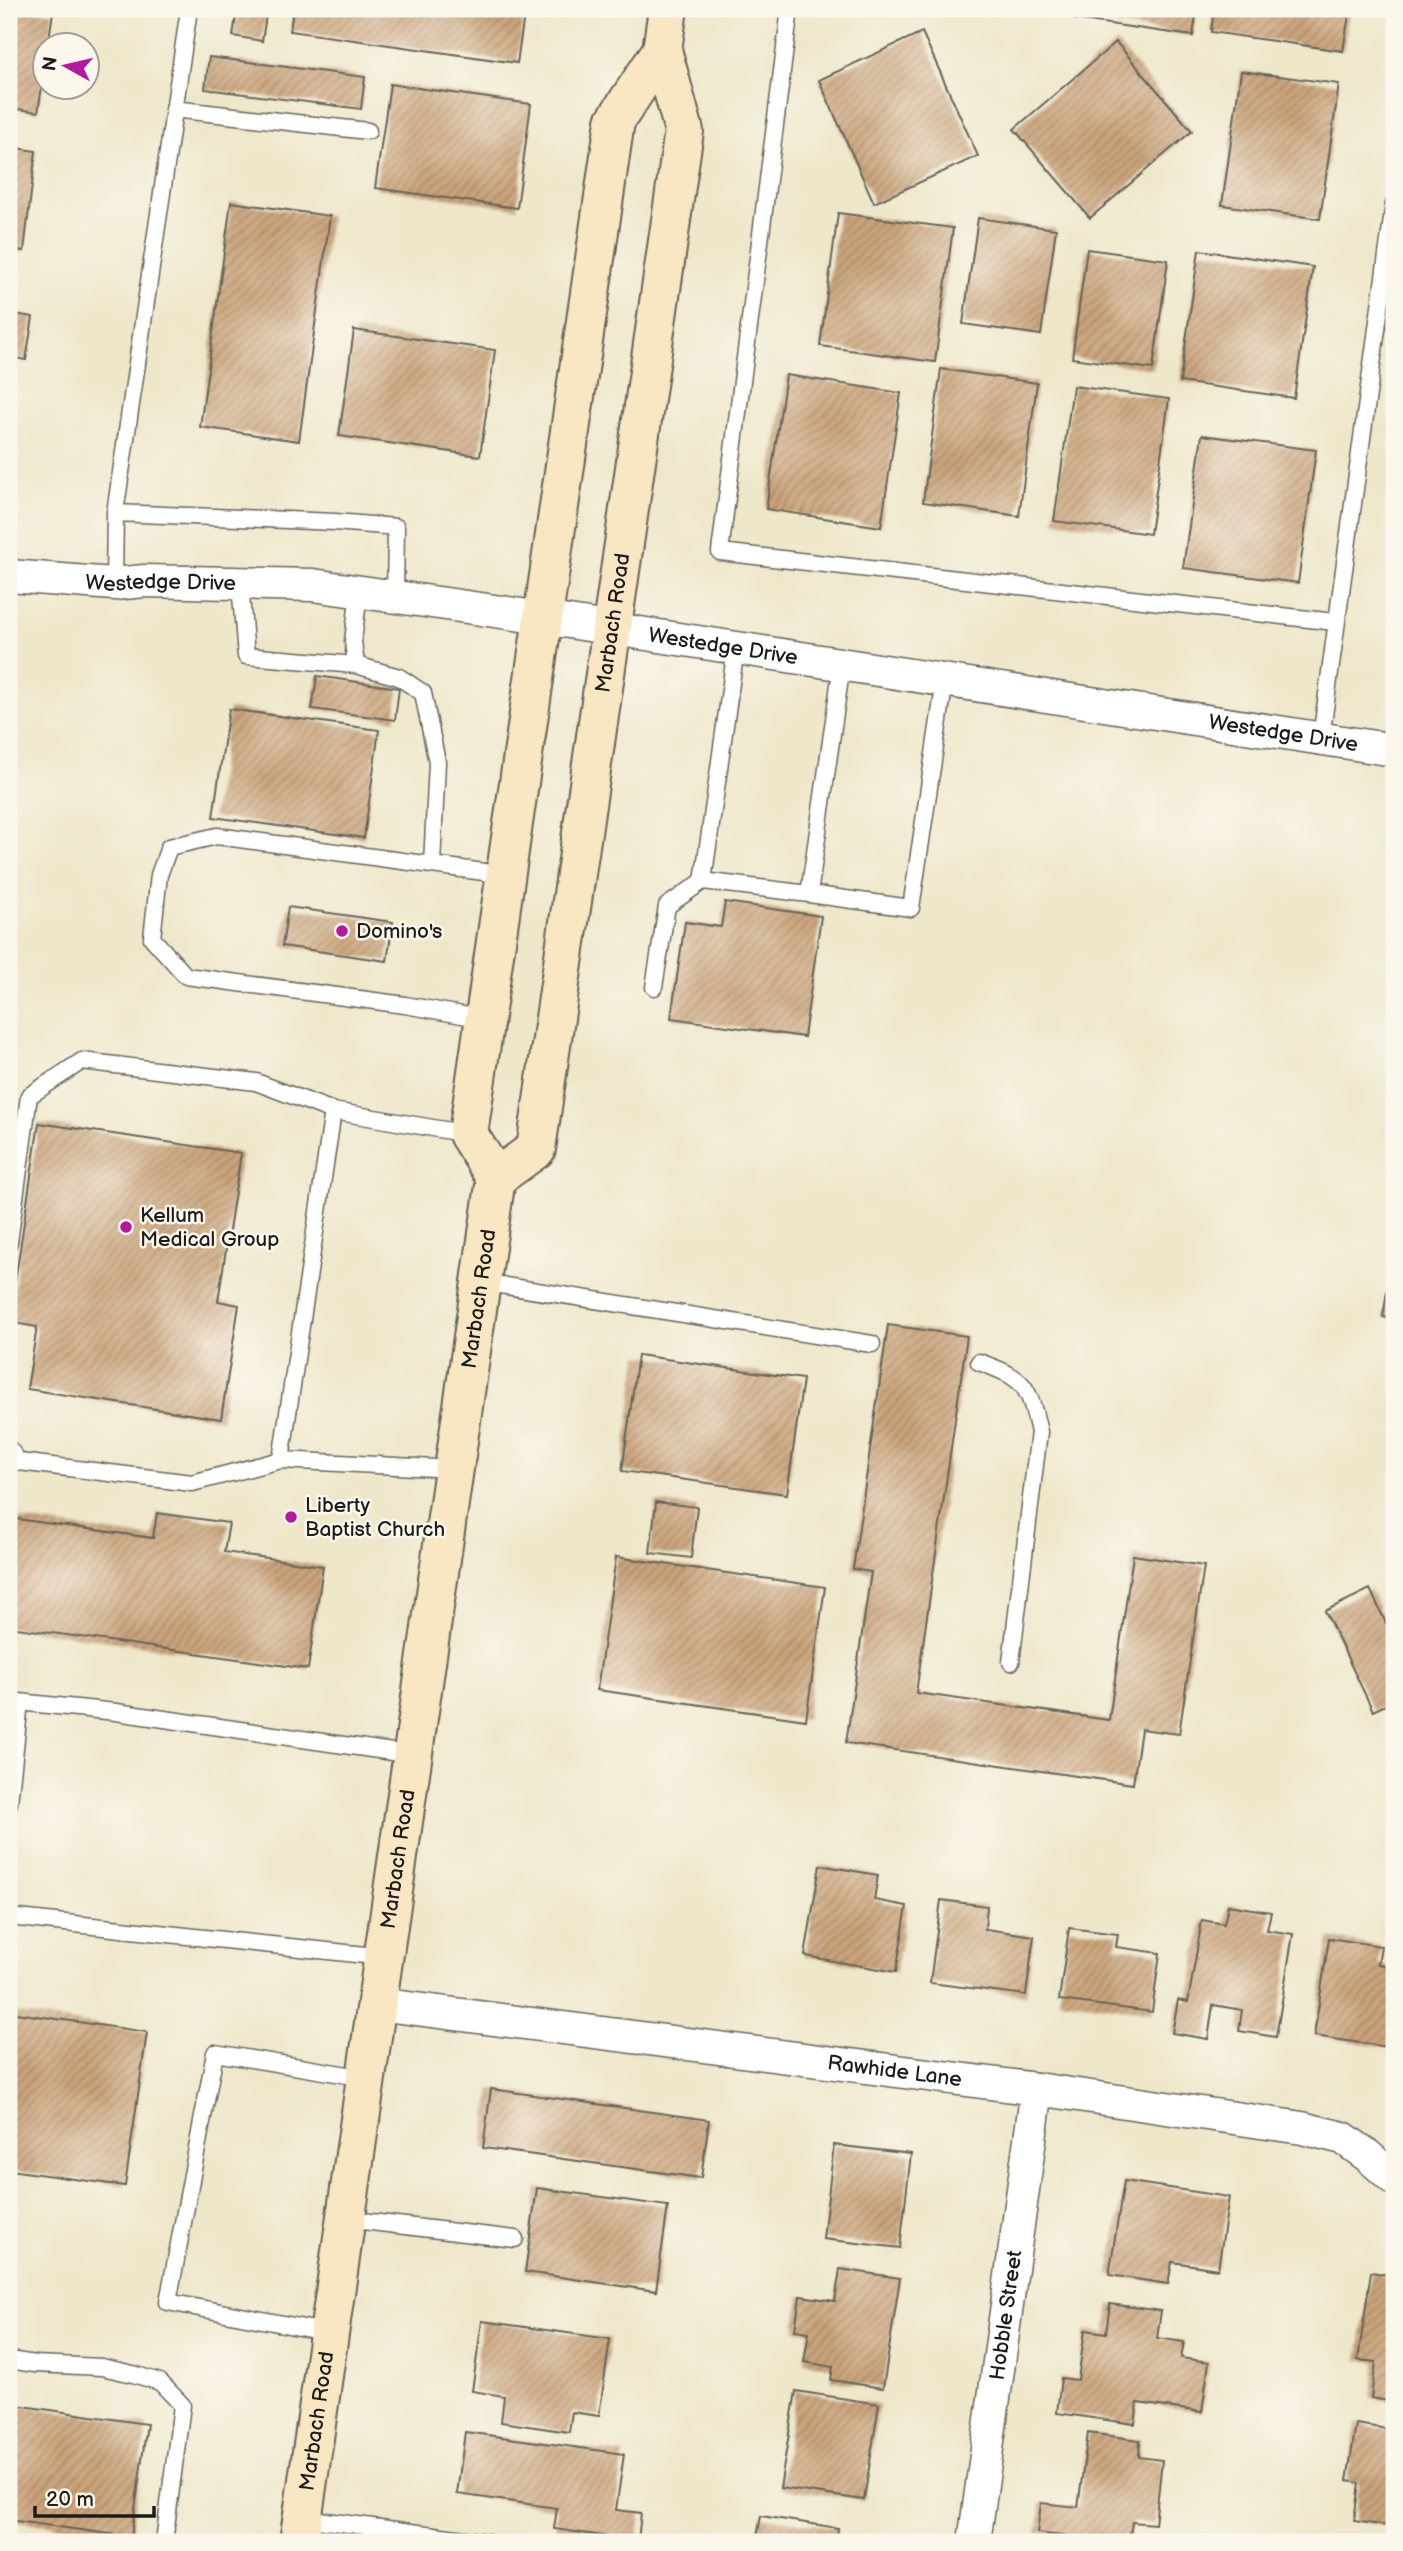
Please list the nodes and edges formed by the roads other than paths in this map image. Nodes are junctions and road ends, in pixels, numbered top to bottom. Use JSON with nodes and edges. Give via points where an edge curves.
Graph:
{"nodes":[{"id":1,"x":189,"y":9,"type":"edge"},
{"id":2,"x":667,"y":9,"type":"edge"},
{"id":3,"x":790,"y":9,"type":"edge"},
{"id":4,"x":662,"y":50,"type":"junction"},
{"id":5,"x":173,"y":109,"type":"junction"},
{"id":6,"x":368,"y":131,"type":"dead end"},
{"id":7,"x":1394,"y":204,"type":"edge"},
{"id":8,"x":115,"y":513,"type":"junction"},
{"id":9,"x":9,"y":576,"type":"edge"},
{"id":10,"x":240,"y":583,"type":"junction"},
{"id":11,"x":114,"y":584,"type":"junction"},
{"id":12,"x":359,"y":592,"type":"junction"},
{"id":13,"x":395,"y":597,"type":"junction"},
{"id":14,"x":543,"y":618,"type":"junction"},
{"id":15,"x":1335,"y":622,"type":"junction"},
{"id":16,"x":611,"y":629,"type":"junction"},
{"id":17,"x":736,"y":648,"type":"junction"},
{"id":18,"x":842,"y":664,"type":"junction"},
{"id":19,"x":356,"y":665,"type":"junction"},
{"id":20,"x":945,"y":680,"type":"junction"},
{"id":21,"x":1321,"y":738,"type":"junction"},
{"id":22,"x":1394,"y":750,"type":"edge"},
{"id":23,"x":432,"y":865,"type":"junction"},
{"id":24,"x":506,"y":875,"type":"junction"},
{"id":25,"x":702,"y":881,"type":"junction"},
{"id":26,"x":809,"y":894,"type":"junction"},
{"id":27,"x":654,"y":987,"type":"dead end"},
{"id":28,"x":485,"y":1019,"type":"junction"},
{"id":29,"x":333,"y":1111,"type":"junction"},
{"id":30,"x":468,"y":1134,"type":"junction"},
{"id":31,"x":496,"y":1178,"type":"junction"},
{"id":32,"x":9,"y":1242,"type":"edge"},
{"id":33,"x":481,"y":1282,"type":"junction"},
{"id":34,"x":872,"y":1343,"type":"dead end"},
{"id":35,"x":979,"y":1362,"type":"dead end"},
{"id":36,"x":9,"y":1449,"type":"edge"},
{"id":37,"x":281,"y":1460,"type":"junction"},
{"id":38,"x":454,"y":1469,"type":"junction"},
{"id":39,"x":1011,"y":1662,"type":"dead end"},
{"id":40,"x":15,"y":1702,"type":"edge"},
{"id":41,"x":413,"y":1755,"type":"junction"},
{"id":42,"x":9,"y":1803,"type":"edge"},
{"id":43,"x":9,"y":1917,"type":"edge"},
{"id":44,"x":384,"y":1957,"type":"junction"},
{"id":45,"x":377,"y":2004,"type":"junction"},
{"id":46,"x":367,"y":2078,"type":"junction"},
{"id":47,"x":1037,"y":2089,"type":"junction"},
{"id":48,"x":1394,"y":2179,"type":"edge"},
{"id":49,"x":346,"y":2219,"type":"junction"},
{"id":50,"x":515,"y":2239,"type":"dead end"},
{"id":51,"x":330,"y":2333,"type":"junction"},
{"id":52,"x":9,"y":2360,"type":"edge"},
{"id":53,"x":301,"y":2530,"type":"edge"},
{"id":54,"x":164,"y":2542,"type":"edge"},
{"id":55,"x":488,"y":2542,"type":"edge"},
{"id":56,"x":974,"y":2542,"type":"edge"}],
"edges":[{"from":1,"to":5,"type":"lane"},
{"from":2,"to":4,"type":"main road","name":"Marbach Road"},
{"from":3,"to":15,"type":"lane","via":[[720,552]]},
{"from":4,"to":14,"type":"main road","name":"Marbach Road","via":[[615,121]]},
{"from":4,"to":16,"type":"main road","name":"Marbach Road","via":[[684,131]]},
{"from":5,"to":6,"type":"lane"},
{"from":5,"to":8,"type":"lane"},
{"from":7,"to":15,"type":"lane"},
{"from":8,"to":11,"type":"lane"},
{"from":8,"to":13,"type":"lane","via":[[396,527]]},
{"from":9,"to":11,"type":"street","name":"Westedge Drive"},
{"from":10,"to":11,"type":"street","name":"Westedge Drive"},
{"from":10,"to":12,"type":"street","name":"Westedge Drive","via":[[313,585]]},
{"from":10,"to":19,"type":"lane","via":[[246,656]]},
{"from":12,"to":13,"type":"street","name":"Westedge Drive"},
{"from":12,"to":19,"type":"lane","via":[[353,641]]},
{"from":13,"to":14,"type":"street","name":"Westedge Drive"},
{"from":14,"to":16,"type":"street","name":"Westedge Drive"},
{"from":14,"to":24,"type":"main road","name":"Marbach Road"},
{"from":15,"to":21,"type":"lane"},
{"from":16,"to":17,"type":"street","name":"Westedge Drive"},
{"from":16,"to":31,"type":"main road","name":"Marbach Road","via":[[536,1149]]},
{"from":17,"to":18,"type":"street","name":"Westedge Drive"},
{"from":17,"to":25,"type":"lane"},
{"from":18,"to":20,"type":"street","name":"Westedge Drive"},
{"from":18,"to":26,"type":"lane"},
{"from":19,"to":23,"type":"lane","via":[[399,677],[423,694],[437,762]]},
{"from":20,"to":21,"type":"street","name":"Westedge Drive"},
{"from":20,"to":26,"type":"lane","via":[[911,908]]},
{"from":21,"to":22,"type":"street","name":"Westedge Drive"},
{"from":23,"to":24,"type":"lane"},
{"from":23,"to":28,"type":"lane","via":[[217,836],[169,847],[159,875],[152,938],[186,976]]},
{"from":24,"to":28,"type":"main road","name":"Marbach Road"},
{"from":25,"to":26,"type":"lane"},
{"from":25,"to":27,"type":"lane","via":[[667,906]]},
{"from":28,"to":30,"type":"main road","name":"Marbach Road"},
{"from":29,"to":30,"type":"lane"},
{"from":29,"to":32,"type":"lane","via":[[256,1082],[82,1061],[29,1096]]},
{"from":29,"to":37,"type":"lane"},
{"from":30,"to":31,"type":"main road"},
{"from":31,"to":33,"type":"main road","name":"Marbach Road"},
{"from":33,"to":34,"type":"lane"},
{"from":33,"to":38,"type":"main road","name":"Marbach Road"},
{"from":35,"to":39,"type":"lane","via":[[1012,1374],[1031,1396],[1039,1432]]},
{"from":36,"to":37,"type":"lane","via":[[19,1462],[192,1483]]},
{"from":37,"to":38,"type":"lane"},
{"from":38,"to":41,"type":"main road","name":"Marbach Road"},
{"from":40,"to":41,"type":"lane"},
{"from":40,"to":42,"type":"lane"},
{"from":41,"to":44,"type":"main road","name":"Marbach Road"},
{"from":43,"to":44,"type":"lane"},
{"from":44,"to":45,"type":"main road","name":"Marbach Road"},
{"from":45,"to":46,"type":"main road","name":"Marbach Road"},
{"from":45,"to":47,"type":"street","name":"Rawhide Lane"},
{"from":46,"to":49,"type":"main road","name":"Marbach Road"},
{"from":46,"to":51,"type":"lane","via":[[215,2053],[168,2302]]},
{"from":47,"to":48,"type":"street","name":"Rawhide Lane","via":[[1343,2138]]},
{"from":47,"to":56,"type":"street","name":"Hobble Street"},
{"from":49,"to":50,"type":"lane"},
{"from":49,"to":51,"type":"main road","name":"Marbach Road"},
{"from":51,"to":53,"type":"main road","name":"Marbach Road"},
{"from":52,"to":54,"type":"lane","via":[[133,2374],[160,2382],[182,2405]]},
{"from":53,"to":55,"type":"lane"}]}
